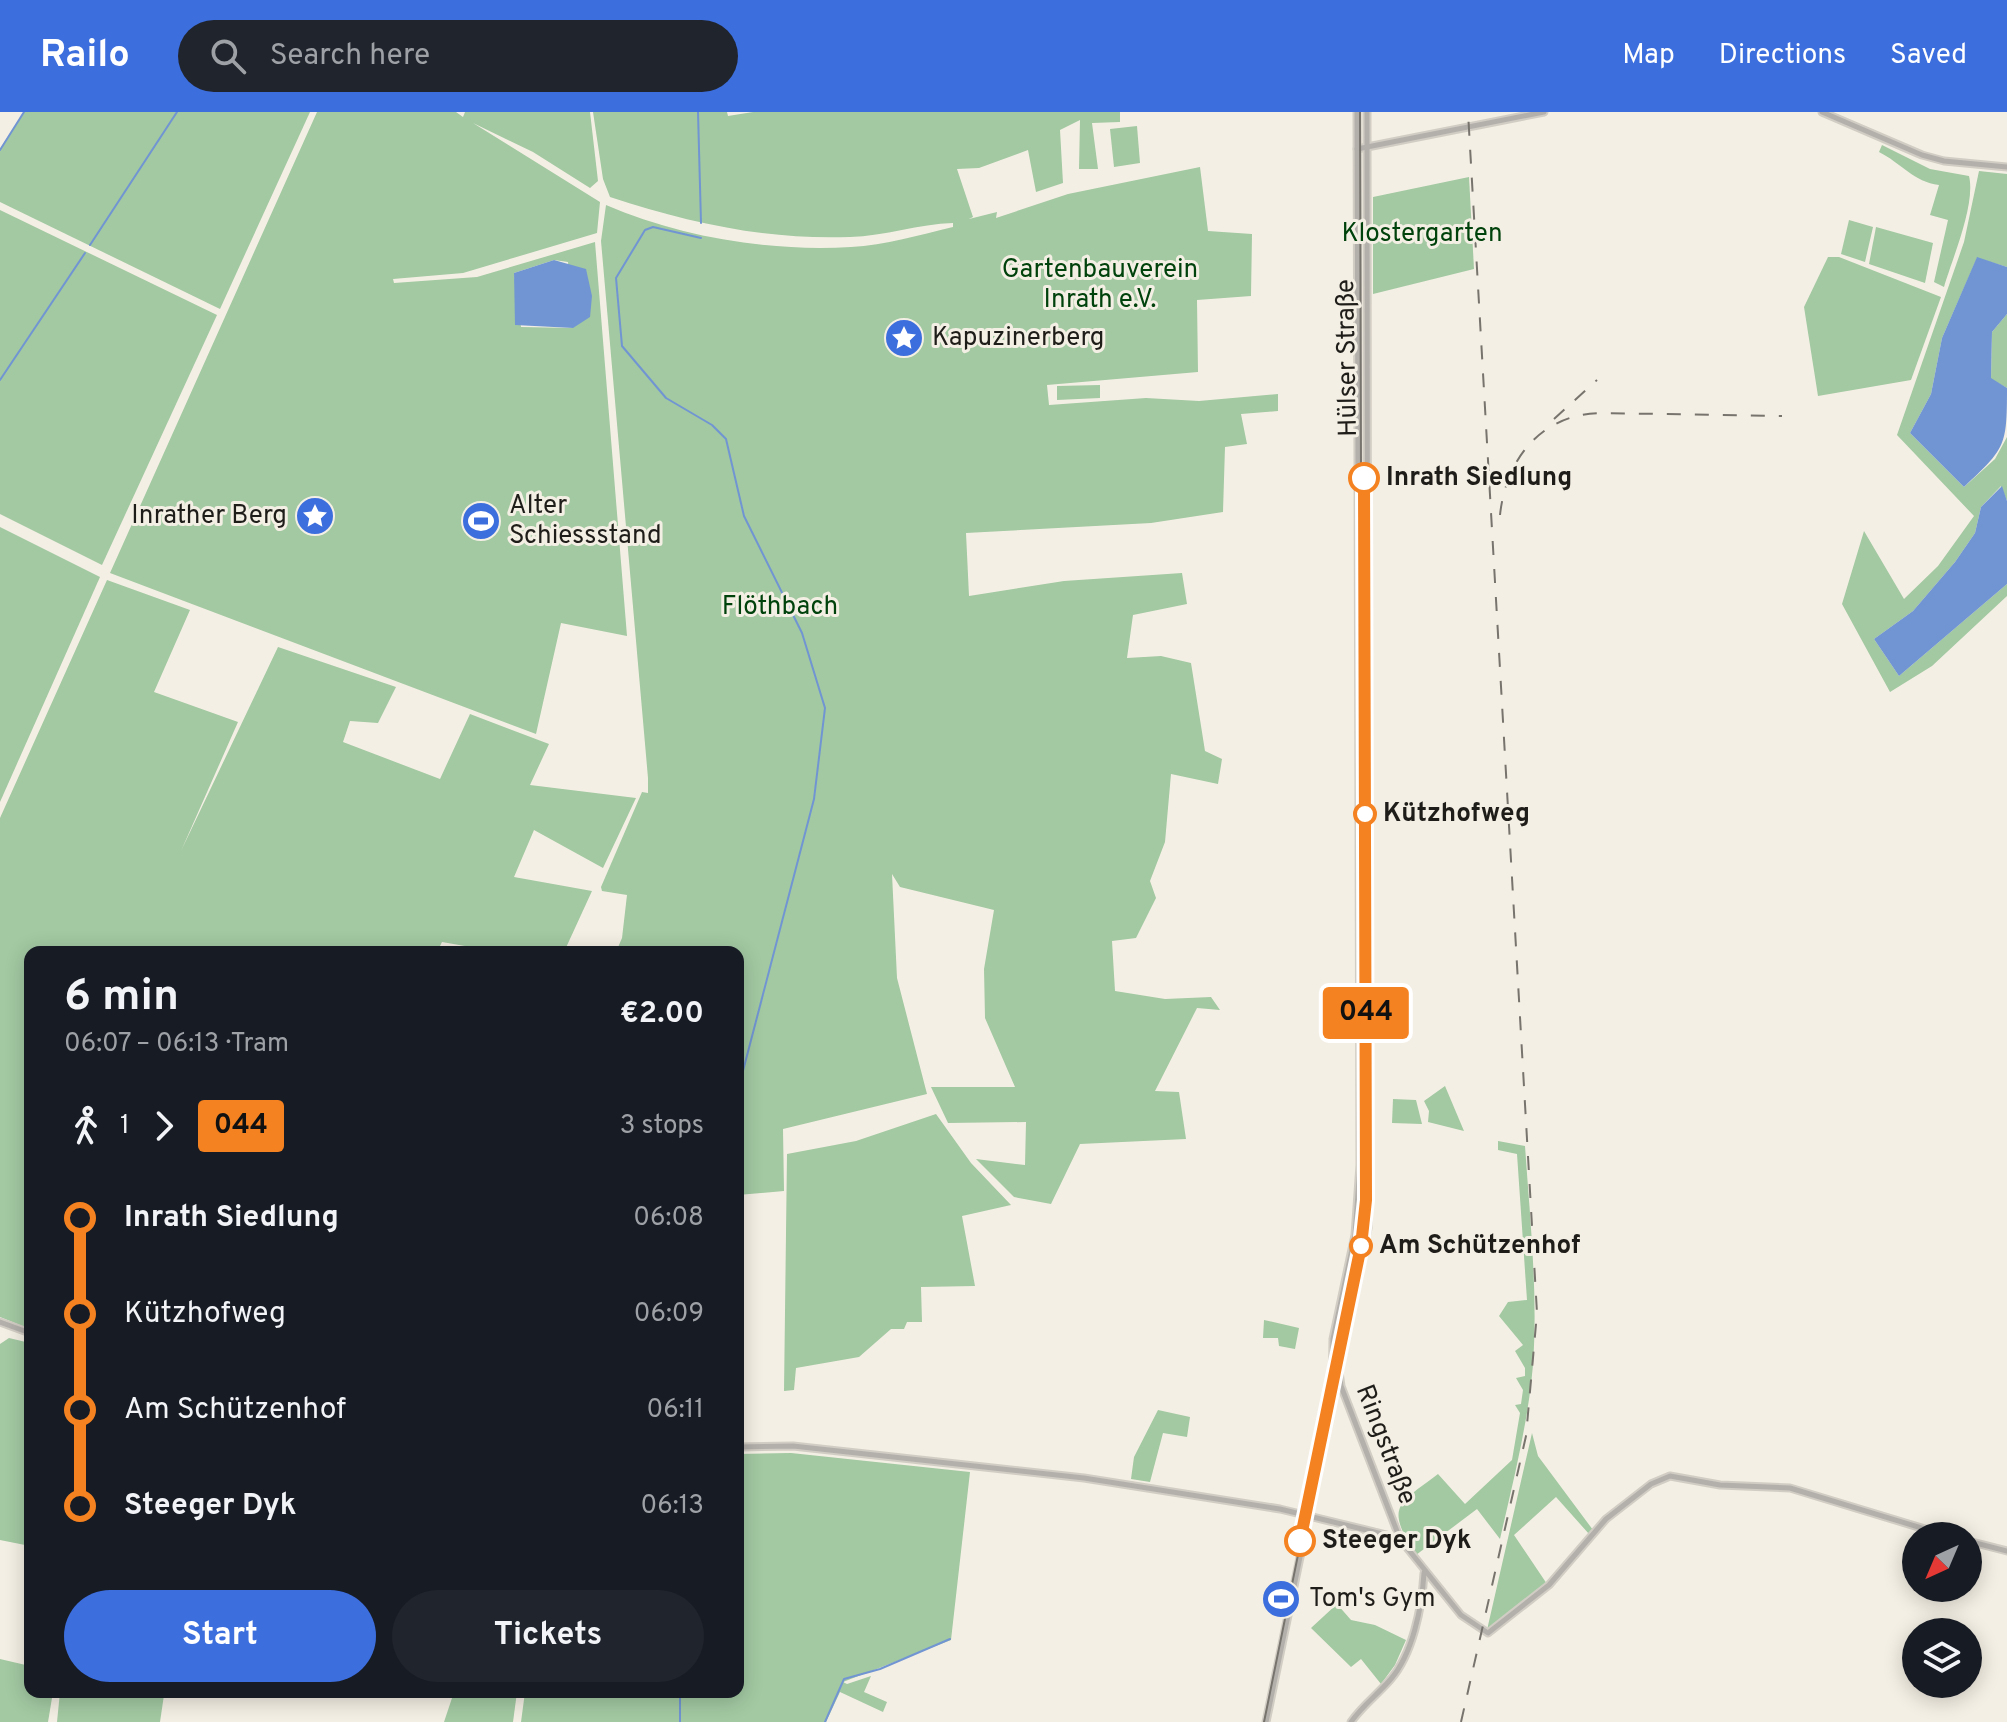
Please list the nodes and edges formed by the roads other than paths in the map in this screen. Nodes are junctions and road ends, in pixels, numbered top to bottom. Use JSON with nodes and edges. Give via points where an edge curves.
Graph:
{"nodes":[{"id":1,"x":1357,"y":112,"type":"edge"},
{"id":2,"x":1367,"y":112,"type":"edge"},
{"id":3,"x":1544,"y":112,"type":"edge"},
{"id":4,"x":1822,"y":112,"type":"edge"},
{"id":5,"x":1357,"y":149,"type":"junction"},
{"id":6,"x":1368,"y":149,"type":"junction"},
{"id":7,"x":2007,"y":167,"type":"edge"},
{"id":8,"x":0,"y":1322,"type":"edge"},
{"id":9,"x":24,"y":1331,"type":"edge"},
{"id":10,"x":1339,"y":1372,"type":"joint"},
{"id":11,"x":744,"y":1447,"type":"edge"},
{"id":12,"x":1309,"y":1515,"type":"junction"},
{"id":13,"x":1902,"y":1522,"type":"edge"},
{"id":14,"x":1400,"y":1539,"type":"junction"},
{"id":15,"x":1982,"y":1545,"type":"edge"},
{"id":16,"x":2007,"y":1551,"type":"edge"},
{"id":17,"x":1424,"y":1572,"type":"junction"},
{"id":18,"x":1266,"y":1722,"type":"edge"},
{"id":19,"x":1351,"y":1722,"type":"edge"}],
"edges":[{"from":1,"to":5,"type":"street","name":"Hülser Straße"},
{"from":2,"to":6,"type":"street","name":"Hülser Straße"},
{"from":3,"to":6,"type":"street"},
{"from":4,"to":7,"type":"street","via":[[1922,155]]},
{"from":5,"to":6,"type":"street"},
{"from":5,"to":12,"type":"street","name":"Hülser Straße","via":[[1360,1165],[1357,1216],[1333,1339],[1332,1402]]},
{"from":6,"to":10,"type":"street","name":"Hülser Straße","via":[[1368,1228]]},
{"from":8,"to":9,"type":"street"},
{"from":10,"to":14,"type":"street","name":"Ringstraße"},
{"from":11,"to":12,"type":"street","via":[[793,1446],[988,1466]]},
{"from":12,"to":14,"type":"street"},
{"from":12,"to":18,"type":"street","name":"Hülser Straße"},
{"from":13,"to":17,"type":"street","name":"Ringstraße","via":[[1798,1490],[1670,1476],[1606,1519],[1549,1585],[1488,1633],[1469,1624]]},
{"from":14,"to":17,"type":"street","name":"Ringstraße"},
{"from":15,"to":16,"type":"street"},
{"from":17,"to":19,"type":"street","via":[[1405,1654],[1389,1681]]}]}
